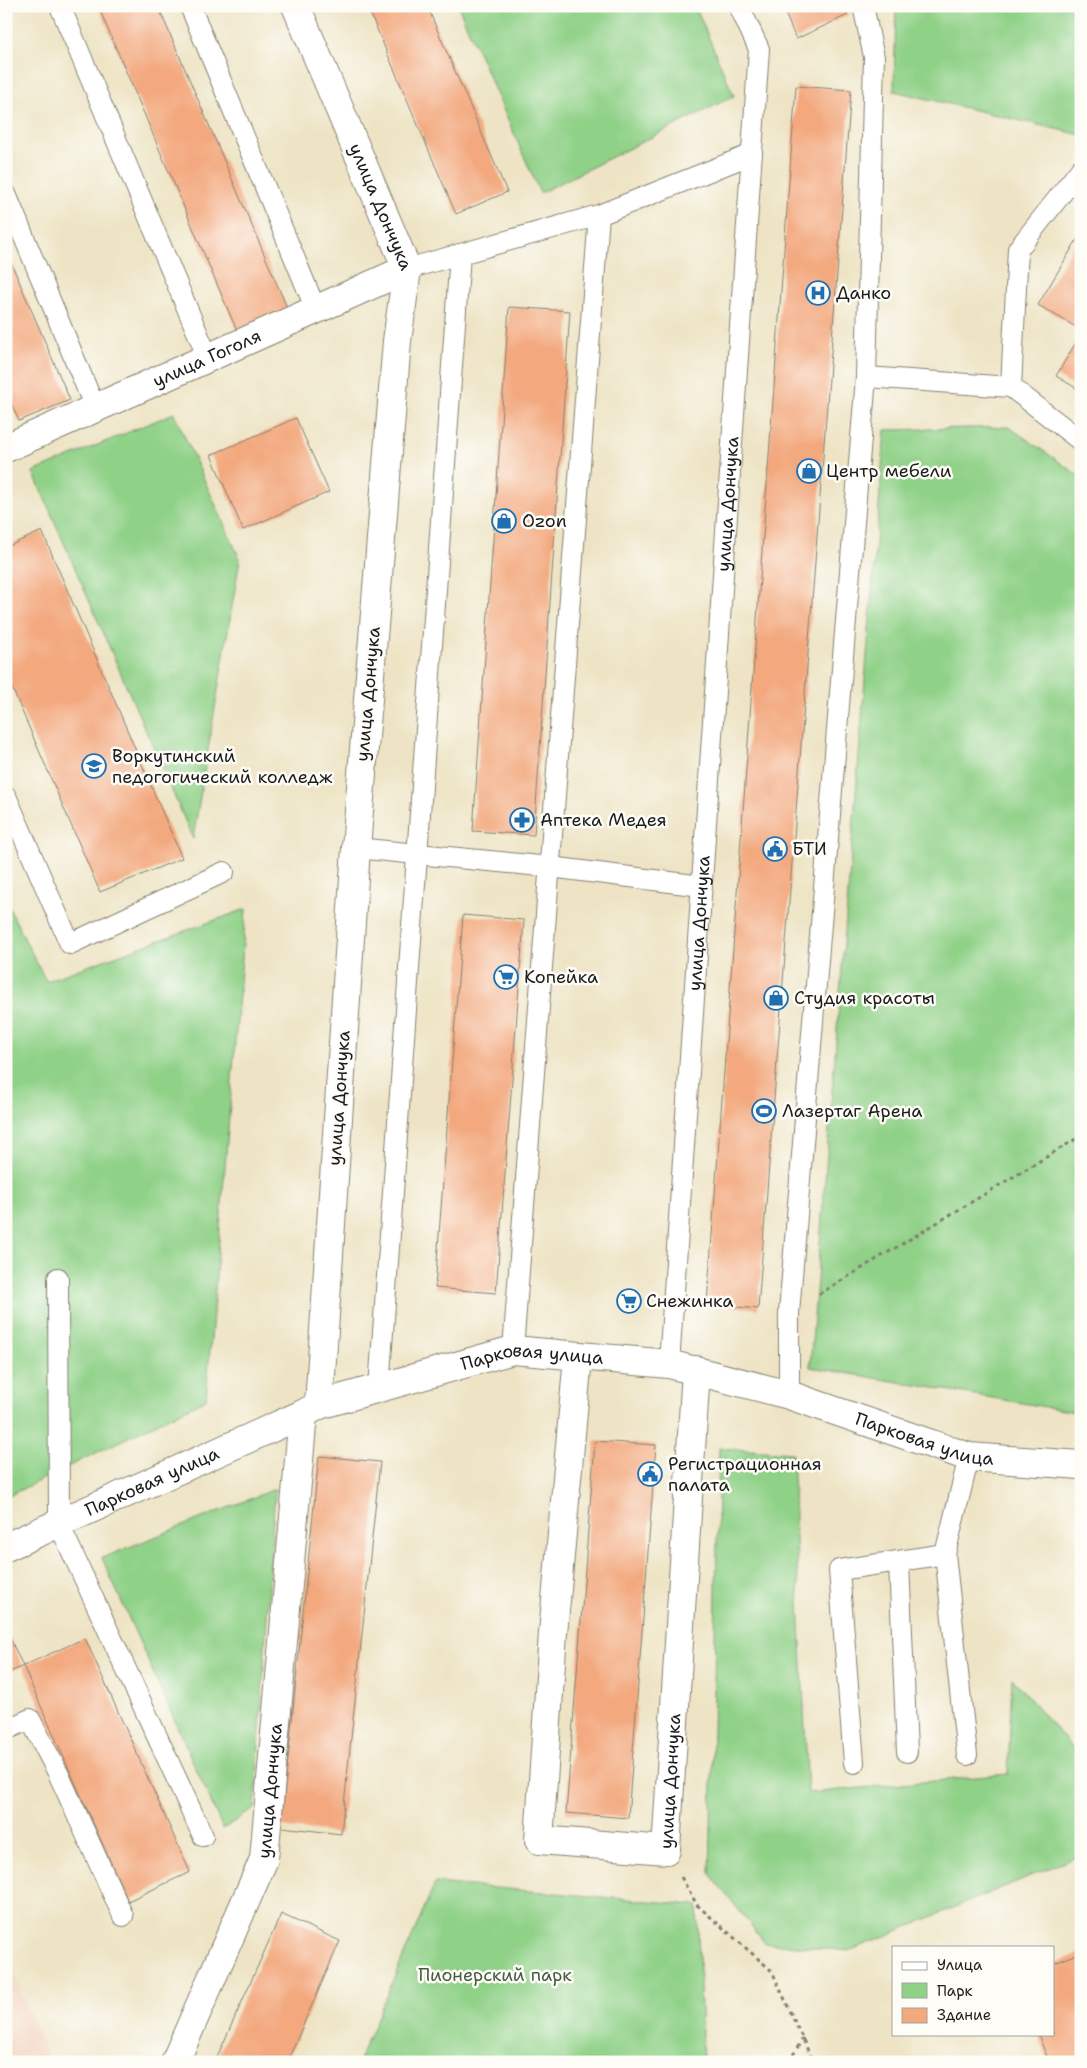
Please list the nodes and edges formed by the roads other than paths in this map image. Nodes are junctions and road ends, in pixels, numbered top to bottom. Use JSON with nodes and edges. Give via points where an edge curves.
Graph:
{"nodes":[{"id":1,"x":60,"y":6,"type":"edge"},
{"id":2,"x":190,"y":6,"type":"edge"},
{"id":3,"x":296,"y":6,"type":"edge"},
{"id":4,"x":739,"y":6,"type":"edge"},
{"id":5,"x":863,"y":6,"type":"edge"},
{"id":6,"x":752,"y":154,"type":"junction"},
{"id":7,"x":1081,"y":169,"type":"edge"},
{"id":8,"x":6,"y":194,"type":"edge"},
{"id":9,"x":599,"y":215,"type":"junction"},
{"id":10,"x":460,"y":254,"type":"junction"},
{"id":11,"x":407,"y":269,"type":"junction"},
{"id":12,"x":316,"y":310,"type":"junction"},
{"id":13,"x":208,"y":358,"type":"junction"},
{"id":14,"x":866,"y":377,"type":"junction"},
{"id":15,"x":1011,"y":387,"type":"junction"},
{"id":16,"x":96,"y":408,"type":"junction"},
{"id":17,"x":1081,"y":441,"type":"edge"},
{"id":18,"x":6,"y":448,"type":"edge"},
{"id":19,"x":6,"y":796,"type":"edge"},
{"id":20,"x":356,"y":848,"type":"junction"},
{"id":21,"x":416,"y":854,"type":"junction"},
{"id":22,"x":550,"y":868,"type":"junction"},
{"id":23,"x":224,"y":872,"type":"dead end"},
{"id":24,"x":702,"y":886,"type":"junction"},
{"id":25,"x":58,"y":1278,"type":"dead end"},
{"id":26,"x":513,"y":1350,"type":"junction"},
{"id":27,"x":578,"y":1356,"type":"junction"},
{"id":28,"x":669,"y":1364,"type":"junction"},
{"id":29,"x":696,"y":1370,"type":"junction"},
{"id":30,"x":379,"y":1388,"type":"junction"},
{"id":31,"x":789,"y":1394,"type":"junction"},
{"id":32,"x":311,"y":1409,"type":"junction"},
{"id":33,"x":968,"y":1457,"type":"junction"},
{"id":34,"x":1081,"y":1465,"type":"edge"},
{"id":35,"x":59,"y":1524,"type":"junction"},
{"id":36,"x":6,"y":1547,"type":"edge"},
{"id":37,"x":945,"y":1554,"type":"junction"},
{"id":38,"x":899,"y":1562,"type":"junction"},
{"id":39,"x":6,"y":1730,"type":"edge"},
{"id":40,"x":908,"y":1752,"type":"dead end"},
{"id":41,"x":967,"y":1755,"type":"dead end"},
{"id":42,"x":854,"y":1763,"type":"dead end"},
{"id":43,"x":203,"y":1836,"type":"dead end"},
{"id":44,"x":123,"y":1916,"type":"dead end"},
{"id":45,"x":175,"y":2062,"type":"edge"}],
"edges":[{"from":1,"to":13,"type":"lane"},
{"from":2,"to":12,"type":"lane"},
{"from":3,"to":11,"type":"street","name":"улица Дончука"},
{"from":4,"to":6,"type":"lane","name":"улица Дончука","via":[[758,49]]},
{"from":5,"to":14,"type":"lane","via":[[874,57]]},
{"from":6,"to":9,"type":"lane"},
{"from":6,"to":24,"type":"lane","name":"улица Дончука"},
{"from":7,"to":15,"type":"lane","via":[[1018,249]]},
{"from":8,"to":16,"type":"lane"},
{"from":9,"to":10,"type":"lane"},
{"from":9,"to":22,"type":"lane"},
{"from":10,"to":11,"type":"lane"},
{"from":10,"to":21,"type":"lane"},
{"from":11,"to":12,"type":"street","name":"улица Гоголя"},
{"from":11,"to":20,"type":"street","name":"улица Дончука","via":[[397,342]]},
{"from":12,"to":13,"type":"street","name":"улица Гоголя"},
{"from":13,"to":16,"type":"street","name":"улица Гоголя"},
{"from":14,"to":15,"type":"lane"},
{"from":14,"to":31,"type":"lane","via":[[789,1312]]},
{"from":15,"to":17,"type":"lane"},
{"from":16,"to":18,"type":"street","name":"улица Гоголя"},
{"from":19,"to":23,"type":"lane","via":[[70,944]]},
{"from":20,"to":21,"type":"lane"},
{"from":20,"to":32,"type":"street","name":"улица Дончука"},
{"from":21,"to":22,"type":"lane"},
{"from":21,"to":30,"type":"lane"},
{"from":22,"to":24,"type":"lane"},
{"from":22,"to":26,"type":"lane"},
{"from":24,"to":28,"type":"lane","name":"улица Дончука"},
{"from":25,"to":35,"type":"lane"},
{"from":26,"to":27,"type":"street","name":"Парковая улица"},
{"from":26,"to":30,"type":"street","name":"Парковая улица"},
{"from":27,"to":28,"type":"street","name":"Парковая улица"},
{"from":27,"to":29,"type":"street","name":"улица Дончука","via":[[553,1633],[539,1840],[666,1850]]},
{"from":28,"to":29,"type":"street","name":"Парковая улица"},
{"from":29,"to":31,"type":"street","name":"Парковая улица"},
{"from":30,"to":32,"type":"street","name":"Парковая улица"},
{"from":31,"to":33,"type":"street","name":"Парковая улица"},
{"from":32,"to":35,"type":"street","name":"Парковая улица"},
{"from":32,"to":45,"type":"street","name":"улица Дончука","via":[[264,1859]]},
{"from":33,"to":34,"type":"street","name":"Парковая улица"},
{"from":33,"to":37,"type":"lane"},
{"from":35,"to":36,"type":"street","name":"Парковая улица"},
{"from":35,"to":43,"type":"lane"},
{"from":37,"to":38,"type":"lane"},
{"from":37,"to":41,"type":"lane"},
{"from":38,"to":40,"type":"lane"},
{"from":38,"to":42,"type":"lane","via":[[839,1570]]},
{"from":39,"to":44,"type":"lane","via":[[30,1719]]}]}
